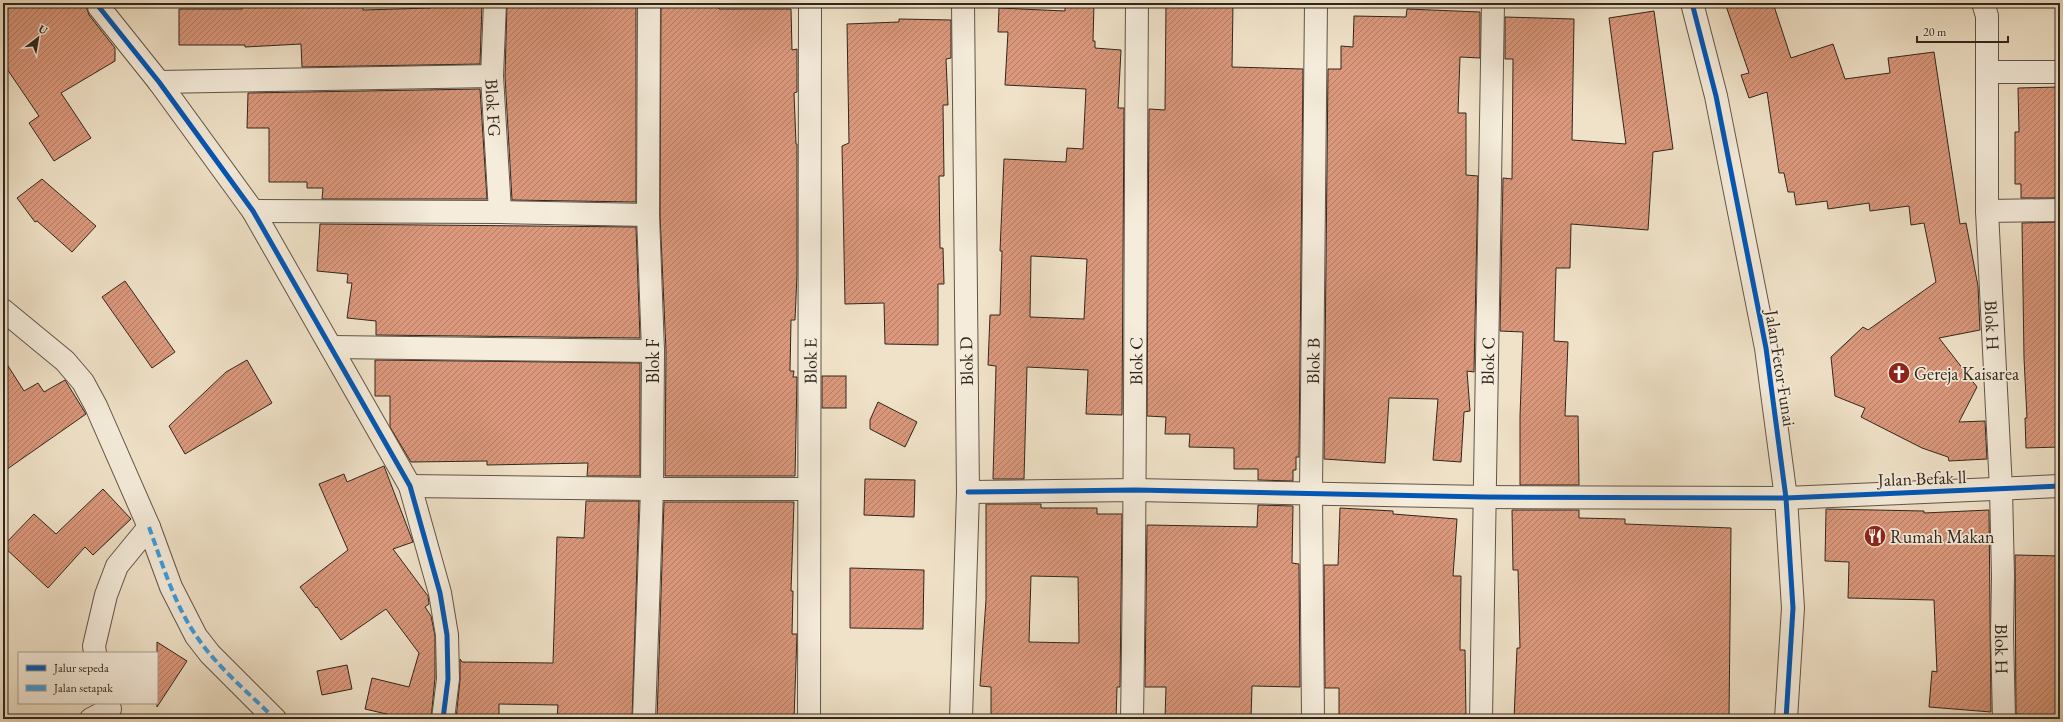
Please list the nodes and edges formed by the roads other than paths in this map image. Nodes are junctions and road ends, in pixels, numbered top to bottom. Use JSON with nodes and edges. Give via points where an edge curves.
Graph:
{"nodes":[{"id":1,"x":495,"y":3,"type":"edge"},
{"id":2,"x":649,"y":3,"type":"edge"},
{"id":3,"x":810,"y":3,"type":"edge"},
{"id":4,"x":963,"y":3,"type":"edge"},
{"id":5,"x":1137,"y":3,"type":"edge"},
{"id":6,"x":1316,"y":3,"type":"edge"},
{"id":7,"x":1493,"y":3,"type":"edge"},
{"id":8,"x":1692,"y":3,"type":"edge"},
{"id":9,"x":1983,"y":3,"type":"edge"},
{"id":10,"x":99,"y":7,"type":"dead end"},
{"id":11,"x":1987,"y":72,"type":"junction"},
{"id":12,"x":2060,"y":72,"type":"edge"},
{"id":13,"x":492,"y":76,"type":"junction"},
{"id":14,"x":159,"y":82,"type":"junction"},
{"id":15,"x":2060,"y":210,"type":"edge"},
{"id":16,"x":253,"y":211,"type":"junction"},
{"id":17,"x":1988,"y":211,"type":"junction"},
{"id":18,"x":500,"y":212,"type":"junction"},
{"id":19,"x":648,"y":215,"type":"junction"},
{"id":20,"x":3,"y":310,"type":"edge"},
{"id":21,"x":330,"y":347,"type":"junction"},
{"id":22,"x":652,"y":351,"type":"junction"},
{"id":23,"x":410,"y":486,"type":"junction"},
{"id":24,"x":2060,"y":486,"type":"edge"},
{"id":25,"x":652,"y":489,"type":"junction"},
{"id":26,"x":809,"y":489,"type":"junction"},
{"id":27,"x":2001,"y":489,"type":"junction"},
{"id":28,"x":1135,"y":490,"type":"junction"},
{"id":29,"x":968,"y":492,"type":"junction"},
{"id":30,"x":1311,"y":492,"type":"junction"},
{"id":31,"x":1485,"y":497,"type":"junction"},
{"id":32,"x":1786,"y":498,"type":"junction"},
{"id":33,"x":149,"y":527,"type":"junction"},
{"id":34,"x":95,"y":652,"type":"edge"},
{"id":35,"x":111,"y":710,"type":"edge"},
{"id":36,"x":91,"y":719,"type":"edge"},
{"id":37,"x":275,"y":719,"type":"edge"},
{"id":38,"x":443,"y":719,"type":"edge"},
{"id":39,"x":644,"y":719,"type":"edge"},
{"id":40,"x":809,"y":719,"type":"edge"},
{"id":41,"x":961,"y":719,"type":"edge"},
{"id":42,"x":1132,"y":719,"type":"edge"},
{"id":43,"x":1313,"y":719,"type":"edge"},
{"id":44,"x":1481,"y":719,"type":"edge"},
{"id":45,"x":1786,"y":719,"type":"edge"},
{"id":46,"x":2004,"y":719,"type":"edge"}],
"edges":[{"from":1,"to":13,"type":"street","name":"Blok FG"},
{"from":2,"to":19,"type":"street","name":"Blok F"},
{"from":3,"to":26,"type":"street","name":"Blok E"},
{"from":4,"to":29,"type":"street","name":"Blok D"},
{"from":5,"to":28,"type":"street","name":"Blok C"},
{"from":6,"to":30,"type":"street","name":"Blok B"},
{"from":7,"to":31,"type":"street","name":"Blok C"},
{"from":8,"to":32,"type":"street","name":"Jalan Fetor Funai","via":[[1716,96],[1766,348]]},
{"from":9,"to":11,"type":"street","name":"Blok H","via":[[1986,16]]},
{"from":10,"to":14,"type":"street"},
{"from":11,"to":12,"type":"street"},
{"from":11,"to":17,"type":"street","name":"Blok H"},
{"from":13,"to":14,"type":"street"},
{"from":13,"to":18,"type":"street","name":"Blok FG"},
{"from":14,"to":16,"type":"street"},
{"from":15,"to":17,"type":"street"},
{"from":16,"to":18,"type":"street"},
{"from":16,"to":21,"type":"street"},
{"from":17,"to":27,"type":"street","name":"Blok H"},
{"from":18,"to":19,"type":"street"},
{"from":19,"to":22,"type":"street","name":"Blok F"},
{"from":20,"to":33,"type":"street","via":[[65,361],[83,382]]},
{"from":21,"to":22,"type":"street"},
{"from":21,"to":23,"type":"street"},
{"from":22,"to":25,"type":"street","name":"Blok F"},
{"from":23,"to":25,"type":"street"},
{"from":23,"to":38,"type":"street","via":[[440,593],[447,635],[448,679]]},
{"from":24,"to":27,"type":"street","name":"Jalan Befak ll"},
{"from":25,"to":26,"type":"street"},
{"from":25,"to":39,"type":"street","name":"Blok F"},
{"from":26,"to":40,"type":"street","name":"Blok E"},
{"from":27,"to":32,"type":"street","name":"Jalan Befak ll"},
{"from":27,"to":46,"type":"street","name":"Blok H"},
{"from":28,"to":29,"type":"street","name":"Jalan Befak ll"},
{"from":28,"to":30,"type":"street","name":"Jalan Befak ll"},
{"from":28,"to":42,"type":"street","name":"Blok C"},
{"from":29,"to":41,"type":"street","name":"Blok D"},
{"from":30,"to":31,"type":"street","name":"Jalan Befak ll"},
{"from":30,"to":43,"type":"street","name":"Blok B"},
{"from":31,"to":32,"type":"street","name":"Jalan Befak ll"},
{"from":31,"to":44,"type":"street","name":"Blok C"},
{"from":32,"to":45,"type":"street","name":"Jalan Fetor Funai","via":[[1793,608]]},
{"from":33,"to":34,"type":"street","via":[[117,566],[106,595]]},
{"from":33,"to":37,"type":"street","via":[[171,587],[196,636],[210,654]]},
{"from":35,"to":36,"type":"street"}]}
